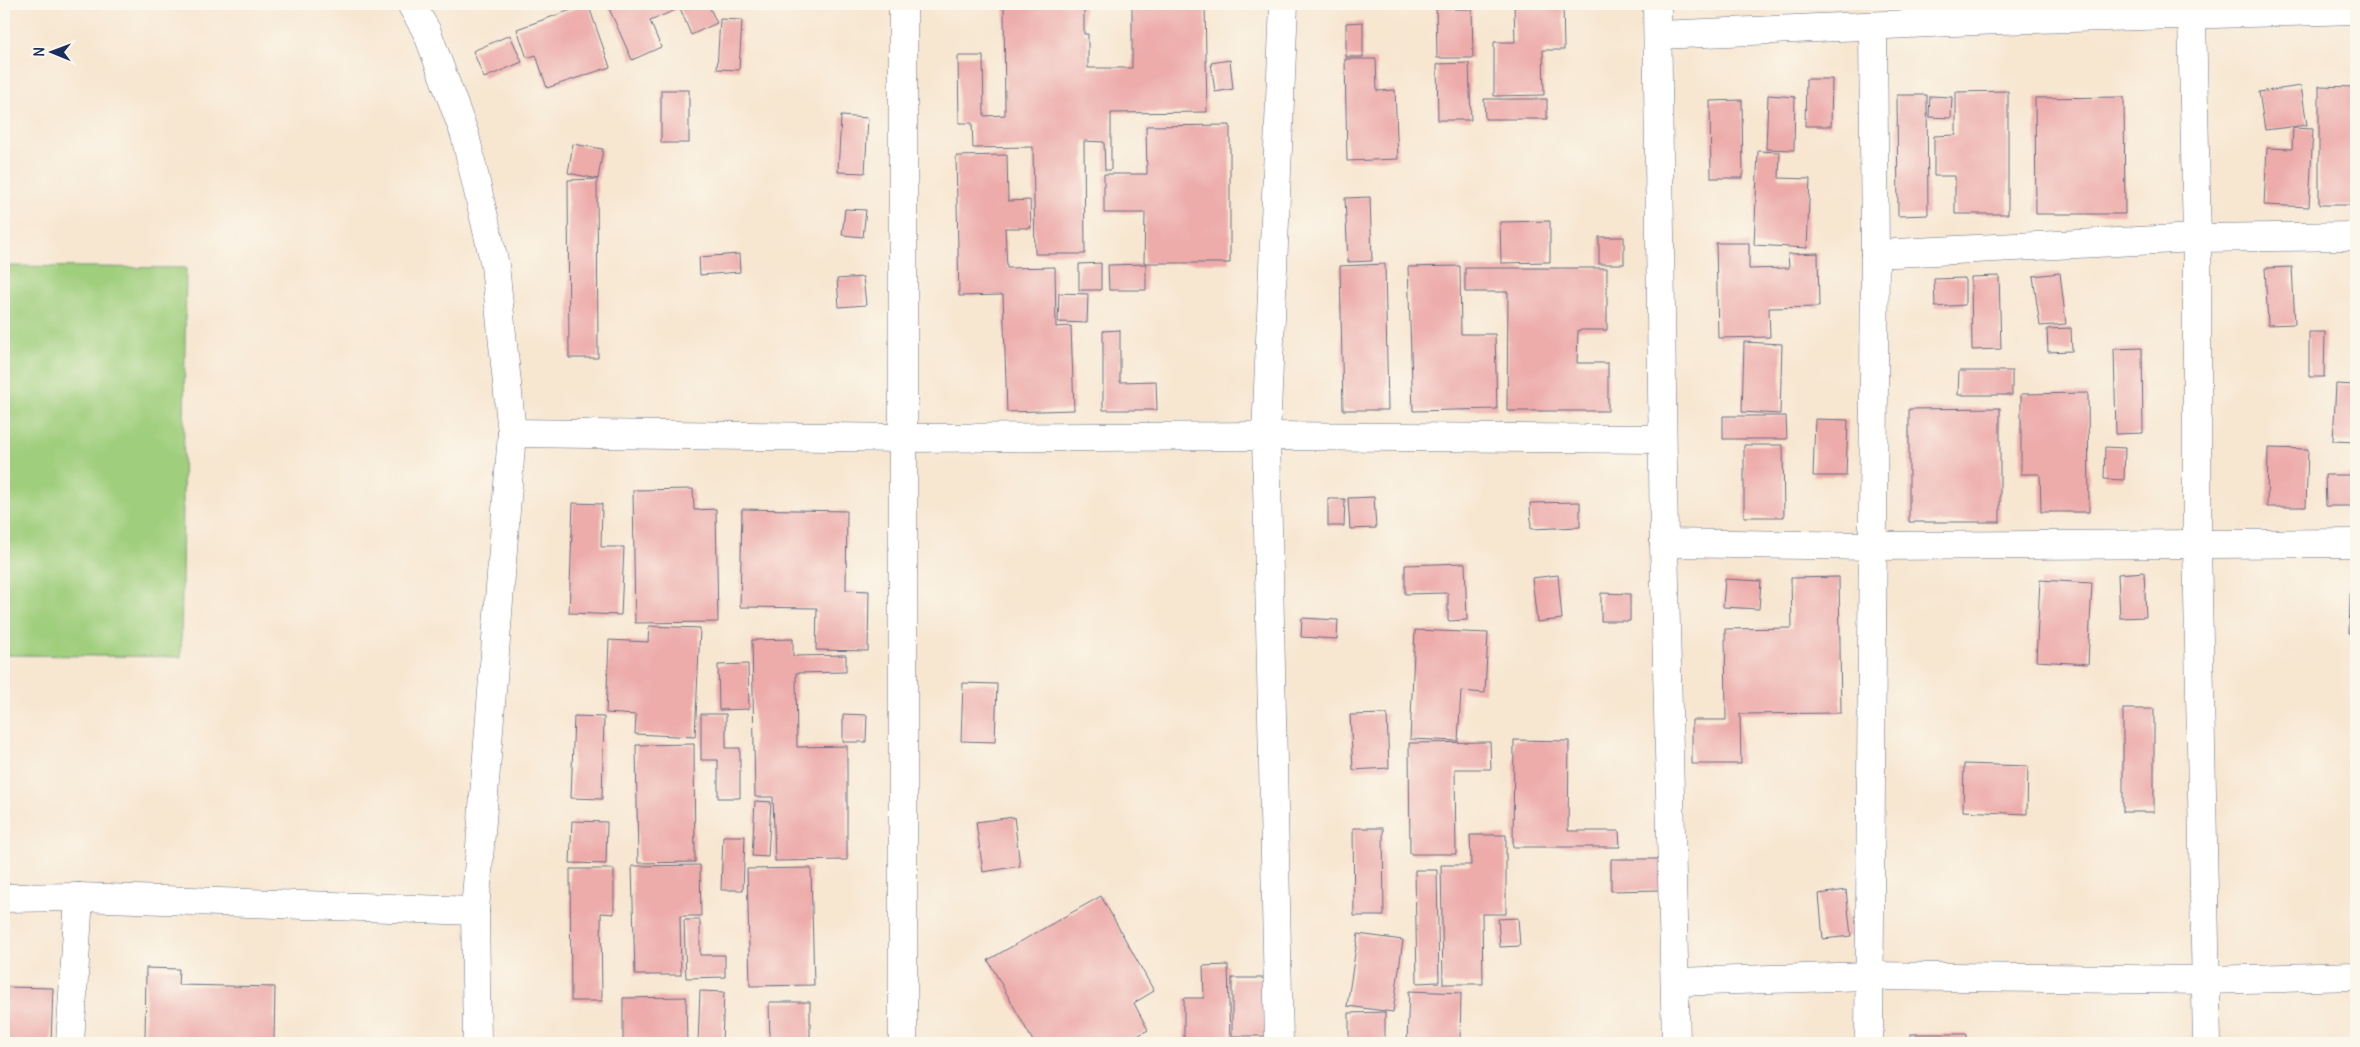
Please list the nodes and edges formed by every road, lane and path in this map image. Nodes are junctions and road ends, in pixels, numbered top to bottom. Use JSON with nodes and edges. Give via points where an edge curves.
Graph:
{"nodes":[{"id":1,"x":410,"y":4,"type":"edge"},
{"id":2,"x":903,"y":4,"type":"edge"},
{"id":3,"x":1284,"y":4,"type":"edge"},
{"id":4,"x":1657,"y":4,"type":"edge"},
{"id":5,"x":2356,"y":10,"type":"edge"},
{"id":6,"x":2000,"y":12,"type":"edge"},
{"id":7,"x":2192,"y":16,"type":"junction"},
{"id":8,"x":1873,"y":27,"type":"junction"},
{"id":9,"x":1658,"y":35,"type":"junction"},
{"id":10,"x":2356,"y":236,"type":"edge"},
{"id":11,"x":2196,"y":238,"type":"junction"},
{"id":12,"x":1875,"y":254,"type":"junction"},
{"id":13,"x":512,"y":433,"type":"junction"},
{"id":14,"x":1266,"y":436,"type":"junction"},
{"id":15,"x":903,"y":438,"type":"junction"},
{"id":16,"x":1662,"y":439,"type":"junction"},
{"id":17,"x":1664,"y":543,"type":"junction"},
{"id":18,"x":2356,"y":543,"type":"edge"},
{"id":19,"x":2197,"y":544,"type":"junction"},
{"id":20,"x":1873,"y":546,"type":"junction"},
{"id":21,"x":79,"y":896,"type":"junction"},
{"id":22,"x":4,"y":898,"type":"edge"},
{"id":23,"x":475,"y":911,"type":"junction"},
{"id":24,"x":1868,"y":976,"type":"junction"},
{"id":25,"x":2356,"y":976,"type":"edge"},
{"id":26,"x":2206,"y":980,"type":"junction"},
{"id":27,"x":1675,"y":982,"type":"junction"},
{"id":28,"x":70,"y":1043,"type":"edge"},
{"id":29,"x":477,"y":1043,"type":"edge"},
{"id":30,"x":903,"y":1043,"type":"edge"},
{"id":31,"x":1279,"y":1043,"type":"edge"},
{"id":32,"x":1676,"y":1043,"type":"edge"},
{"id":33,"x":1869,"y":1043,"type":"edge"},
{"id":34,"x":2207,"y":1043,"type":"edge"}],
"edges":[{"from":1,"to":13,"type":"street","via":[[427,32],[465,135],[494,266]]},
{"from":2,"to":15,"type":"street"},
{"from":3,"to":14,"type":"street"},
{"from":4,"to":9,"type":"street"},
{"from":5,"to":7,"type":"street"},
{"from":6,"to":7,"type":"street"},
{"from":6,"to":8,"type":"street"},
{"from":7,"to":11,"type":"street"},
{"from":8,"to":9,"type":"street"},
{"from":8,"to":12,"type":"street"},
{"from":9,"to":16,"type":"street"},
{"from":10,"to":11,"type":"street"},
{"from":11,"to":12,"type":"street"},
{"from":11,"to":19,"type":"street"},
{"from":12,"to":20,"type":"street"},
{"from":13,"to":15,"type":"street"},
{"from":13,"to":23,"type":"street"},
{"from":14,"to":15,"type":"street"},
{"from":14,"to":16,"type":"street"},
{"from":14,"to":31,"type":"street"},
{"from":15,"to":30,"type":"street"},
{"from":16,"to":17,"type":"street"},
{"from":17,"to":20,"type":"street"},
{"from":17,"to":27,"type":"street"},
{"from":18,"to":19,"type":"street"},
{"from":19,"to":20,"type":"street"},
{"from":19,"to":26,"type":"street"},
{"from":20,"to":24,"type":"street"},
{"from":21,"to":22,"type":"street"},
{"from":21,"to":23,"type":"street"},
{"from":21,"to":28,"type":"street"},
{"from":23,"to":29,"type":"street"},
{"from":24,"to":26,"type":"street"},
{"from":24,"to":27,"type":"street"},
{"from":24,"to":33,"type":"street"},
{"from":25,"to":26,"type":"street"},
{"from":26,"to":34,"type":"street"},
{"from":27,"to":32,"type":"street"}]}
